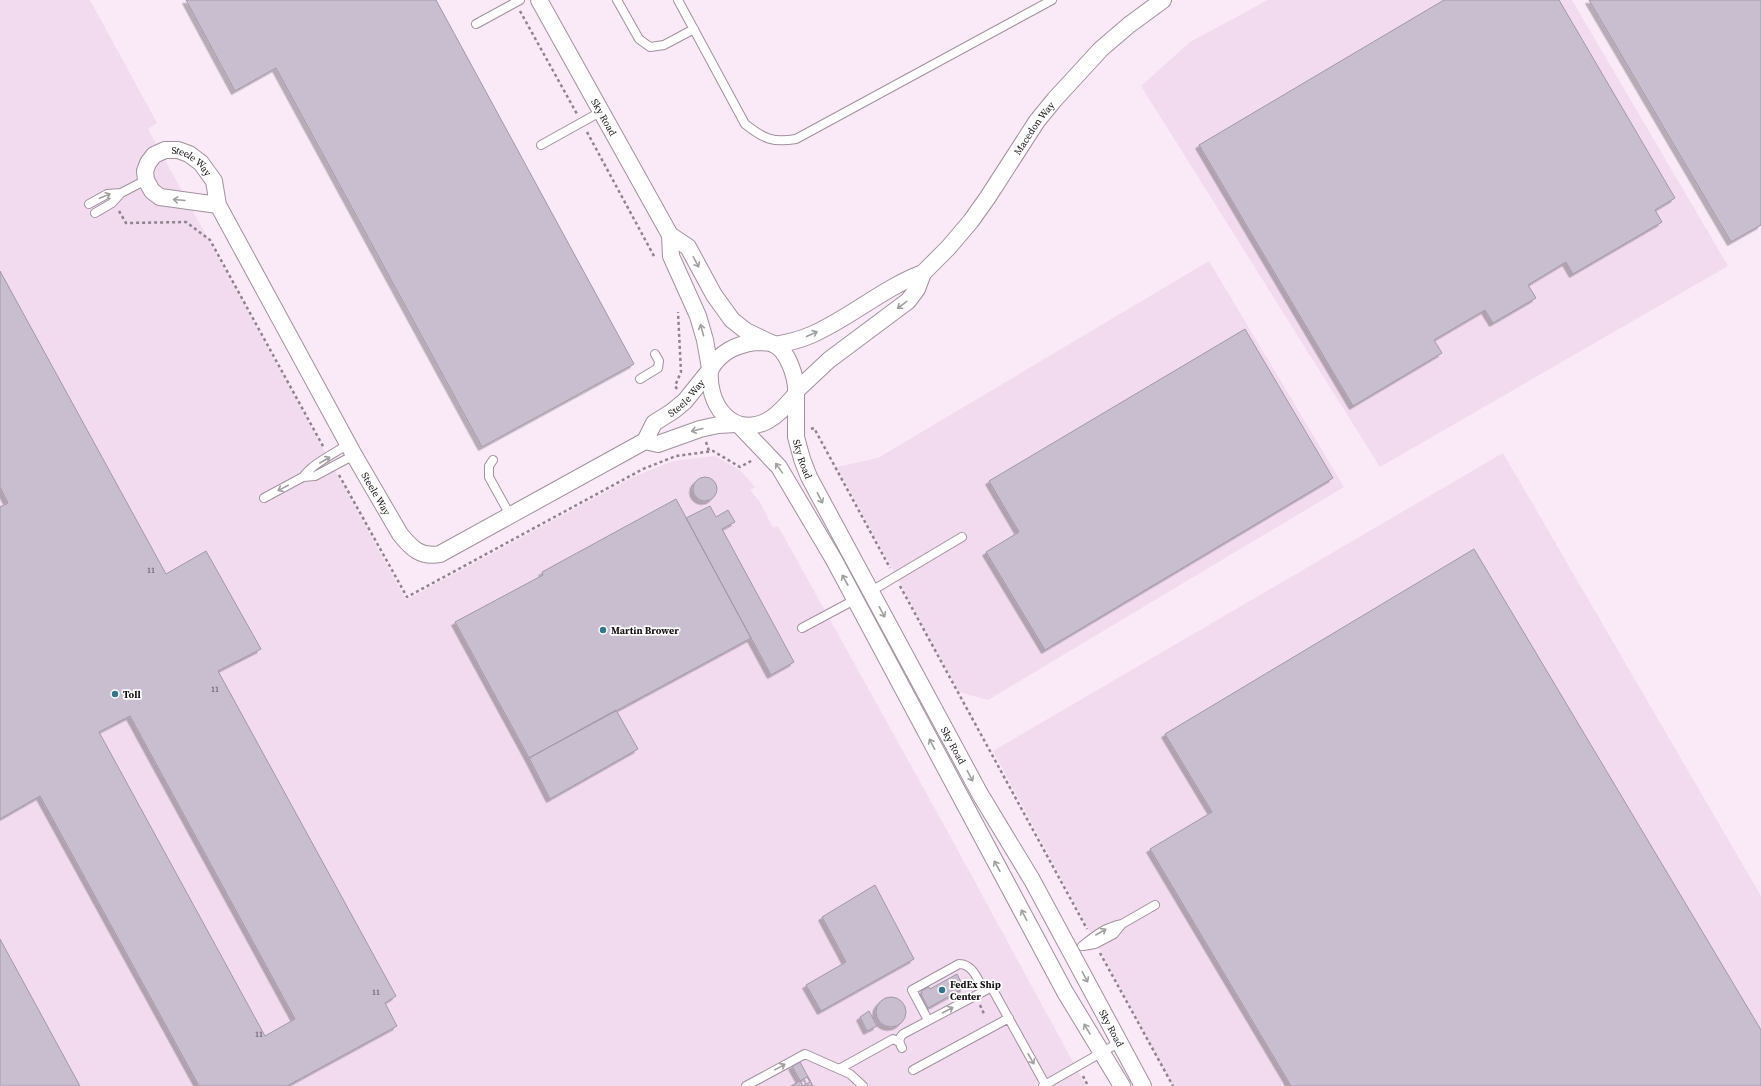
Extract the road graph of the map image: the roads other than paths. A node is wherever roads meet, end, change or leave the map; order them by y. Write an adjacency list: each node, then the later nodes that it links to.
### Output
1 (539, 0): 9 (street, Sky Road)
2 (618, 0): 8 (lane)
3 (678, 0): 8 (lane)
4 (1052, 0): 8 (lane)
5 (1163, 0): 17 (street, Macedon Way)
6 (518, 1): 7 (lane)
7 (476, 24)
8 (694, 29)
9 (602, 111): 10 (lane); 16 (street, Sky Road)
10 (542, 145)
11 (146, 180): 12 (lane); 14 (street, one-way to 11); 14 (street, Steele Way)
12 (121, 193): 13 (lane, one-way to 12); 15 (lane)
13 (89, 204)
14 (218, 205): 25 (street, Steele Way)
15 (95, 213)
16 (670, 235): 18 (street, Sky Road, one-way to 18); 20 (street, Sky Road, one-way to 16)
17 (923, 273): 18 (street, Macedon Way, one-way to 17); 22 (street, Macedon Way, one-way to 22)
18 (773, 344): 20 (street); 22 (street)
19 (655, 354): 21 (lane)
20 (710, 369): 23 (street); 24 (street, Steele Way)
21 (640, 379)
22 (796, 392): 23 (street); 31 (street, Sky Road, one-way to 31)
23 (738, 425): 24 (street, one-way to 24); 32 (street, Sky Road, one-way to 23)
24 (645, 441): 29 (street, Steele Way)
25 (351, 449): 27 (lane, one-way to 25); 27 (lane); 29 (street, Steele Way)
26 (493, 460): 29 (lane)
27 (303, 477): 28 (lane, one-way to 28)
28 (264, 498)
29 (510, 515)
30 (962, 537): 31 (lane)
31 (871, 591): 32 (lane); 35 (street, Sky Road, one-way to 35)
32 (856, 599): 33 (lane); 40 (street, Sky Road, one-way to 32)
33 (802, 628)
34 (1155, 905): 35 (lane)
35 (1077, 949): 39 (street, Sky Road, one-way to 39)
36 (984, 991): 37 (lane); 38 (lane, one-way to 36); 38 (lane)
37 (1009, 1018): 42 (lane); 43 (lane, one-way to 43)
38 (928, 1020): 41 (lane)
39 (1120, 1042): 40 (lane); 47 (street, Sky Road)
40 (1101, 1053): 43 (lane); 46 (street, Sky Road)
41 (839, 1069): 44 (lane, one-way to 41); 45 (lane)
42 (913, 1070)
43 (1044, 1085)
44 (746, 1086)
45 (863, 1086)
46 (1122, 1086)
47 (1143, 1086)

